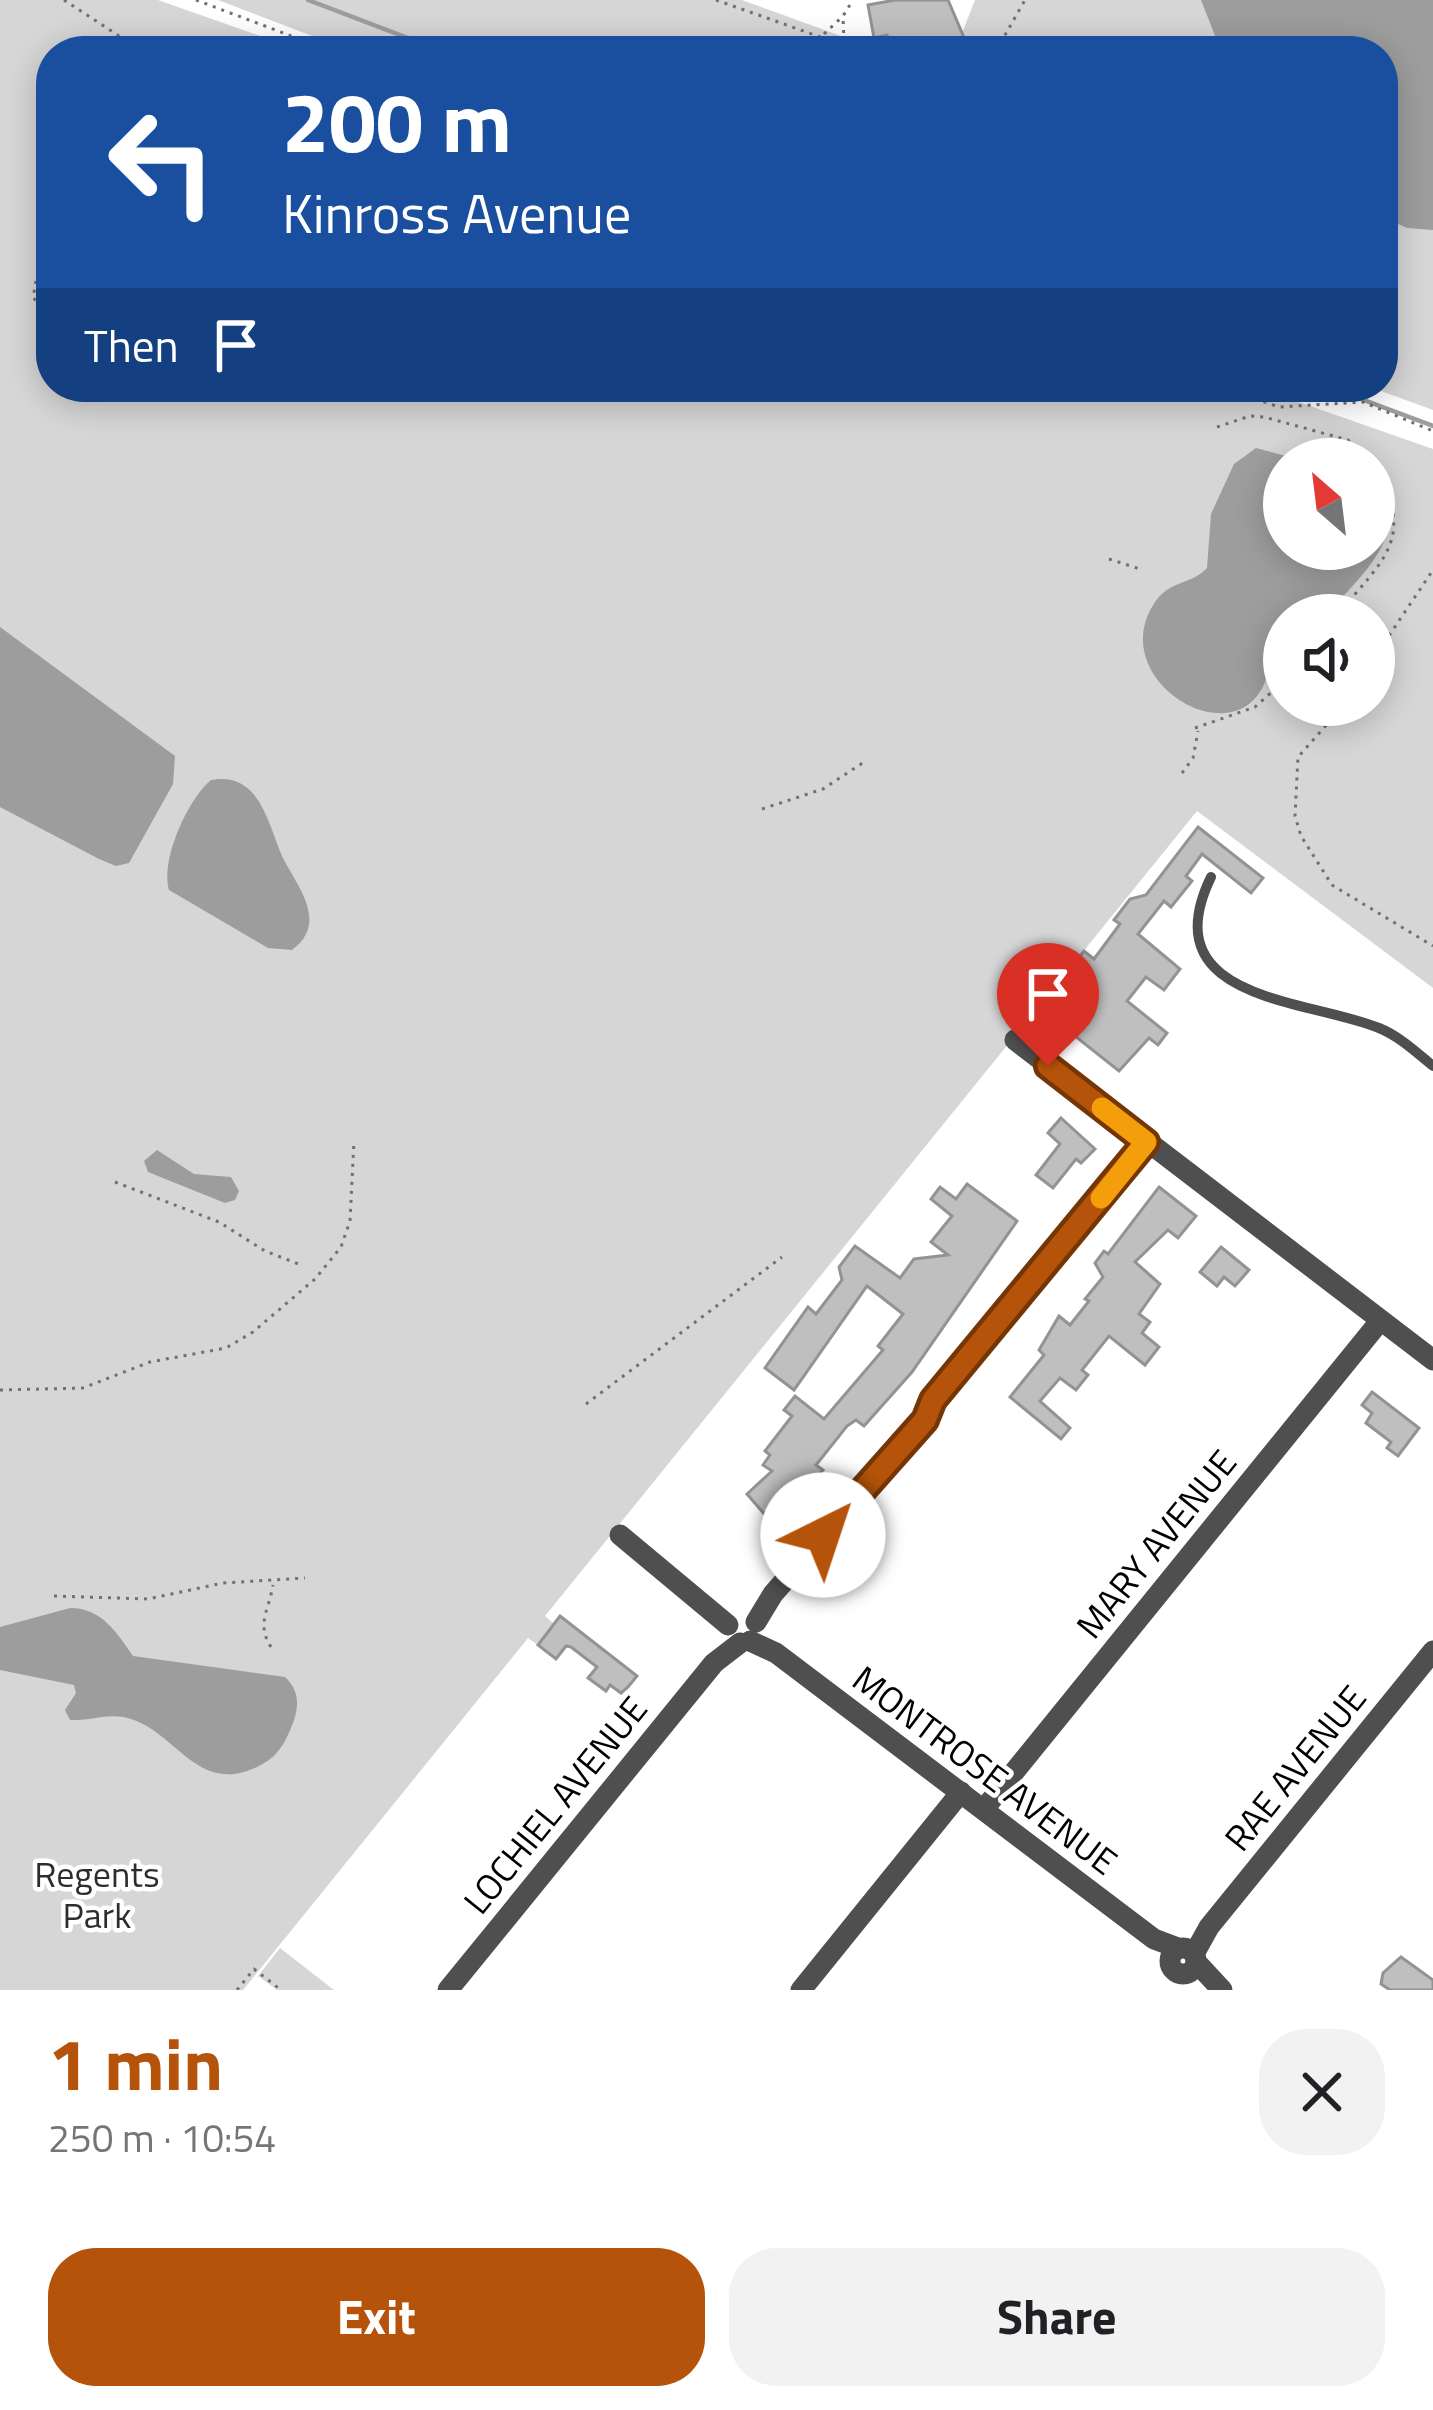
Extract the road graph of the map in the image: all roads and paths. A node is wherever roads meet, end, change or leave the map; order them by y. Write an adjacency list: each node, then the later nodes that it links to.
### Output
1 (64, 0): 8 (path)
2 (196, 0): 9 (path)
3 (716, 0): 7 (path)
4 (853, 0): 6 (path)
5 (1025, 0): 11 (path)
6 (843, 16): 7 (path); 10 (path)
7 (822, 35)
8 (119, 36)
9 (292, 36)
10 (844, 36)
11 (1005, 36)
12 (36, 281): 13 (path)
13 (36, 300)
14 (1264, 402): 15 (path)
15 (1363, 402)
16 (1363, 402): 18 (path)
17 (1217, 427): 19 (path)
18 (1433, 431)
19 (1341, 438)
20 (1109, 559): 21 (path)
21 (1143, 570)
22 (1373, 570): 24 (path)
23 (1433, 570): 25 (path)
24 (1354, 594)
25 (1395, 627)
26 (1263, 700): 29 (path)
27 (1325, 726): 32 (path)
28 (864, 762): 30 (path)
29 (1183, 773)
30 (762, 809)
31 (1211, 877): 34 (lane)
32 (1433, 946)
33 (1015, 1040): 36 (street)
34 (1433, 1066)
35 (353, 1141): 42 (path)
36 (1146, 1142): 40 (street); 48 (street, LOCHIEL AVENUE)
37 (115, 1182): 39 (path)
38 (782, 1256): 43 (path)
39 (301, 1265)
40 (1380, 1321): 41 (street); 52 (street, MARY AVENUE)
41 (1433, 1360)
42 (0, 1390)
43 (586, 1404)
44 (620, 1535): 48 (street, MONTROSE AVENUE)
45 (305, 1578): 46 (path)
46 (274, 1583): 47 (path); 49 (path)
47 (54, 1596)
48 (743, 1628): 51 (street, MONTROSE AVENUE); 58 (street, LOCHIEL AVENUE)
49 (271, 1647)
50 (1433, 1651): 53 (street, RAE AVENUE)
51 (961, 1792): 52 (street, MONTROSE AVENUE); 59 (street)
52 (984, 1809): 53 (street, MONTROSE AVENUE)
53 (1182, 1960): 54 (street, MONTROSE AVENUE); 55 (street, RAE AVENUE)
54 (1218, 1987)
55 (1159, 1989)
56 (237, 1990): 57 (path)
57 (280, 1990)
58 (448, 1990)
59 (801, 1990)

